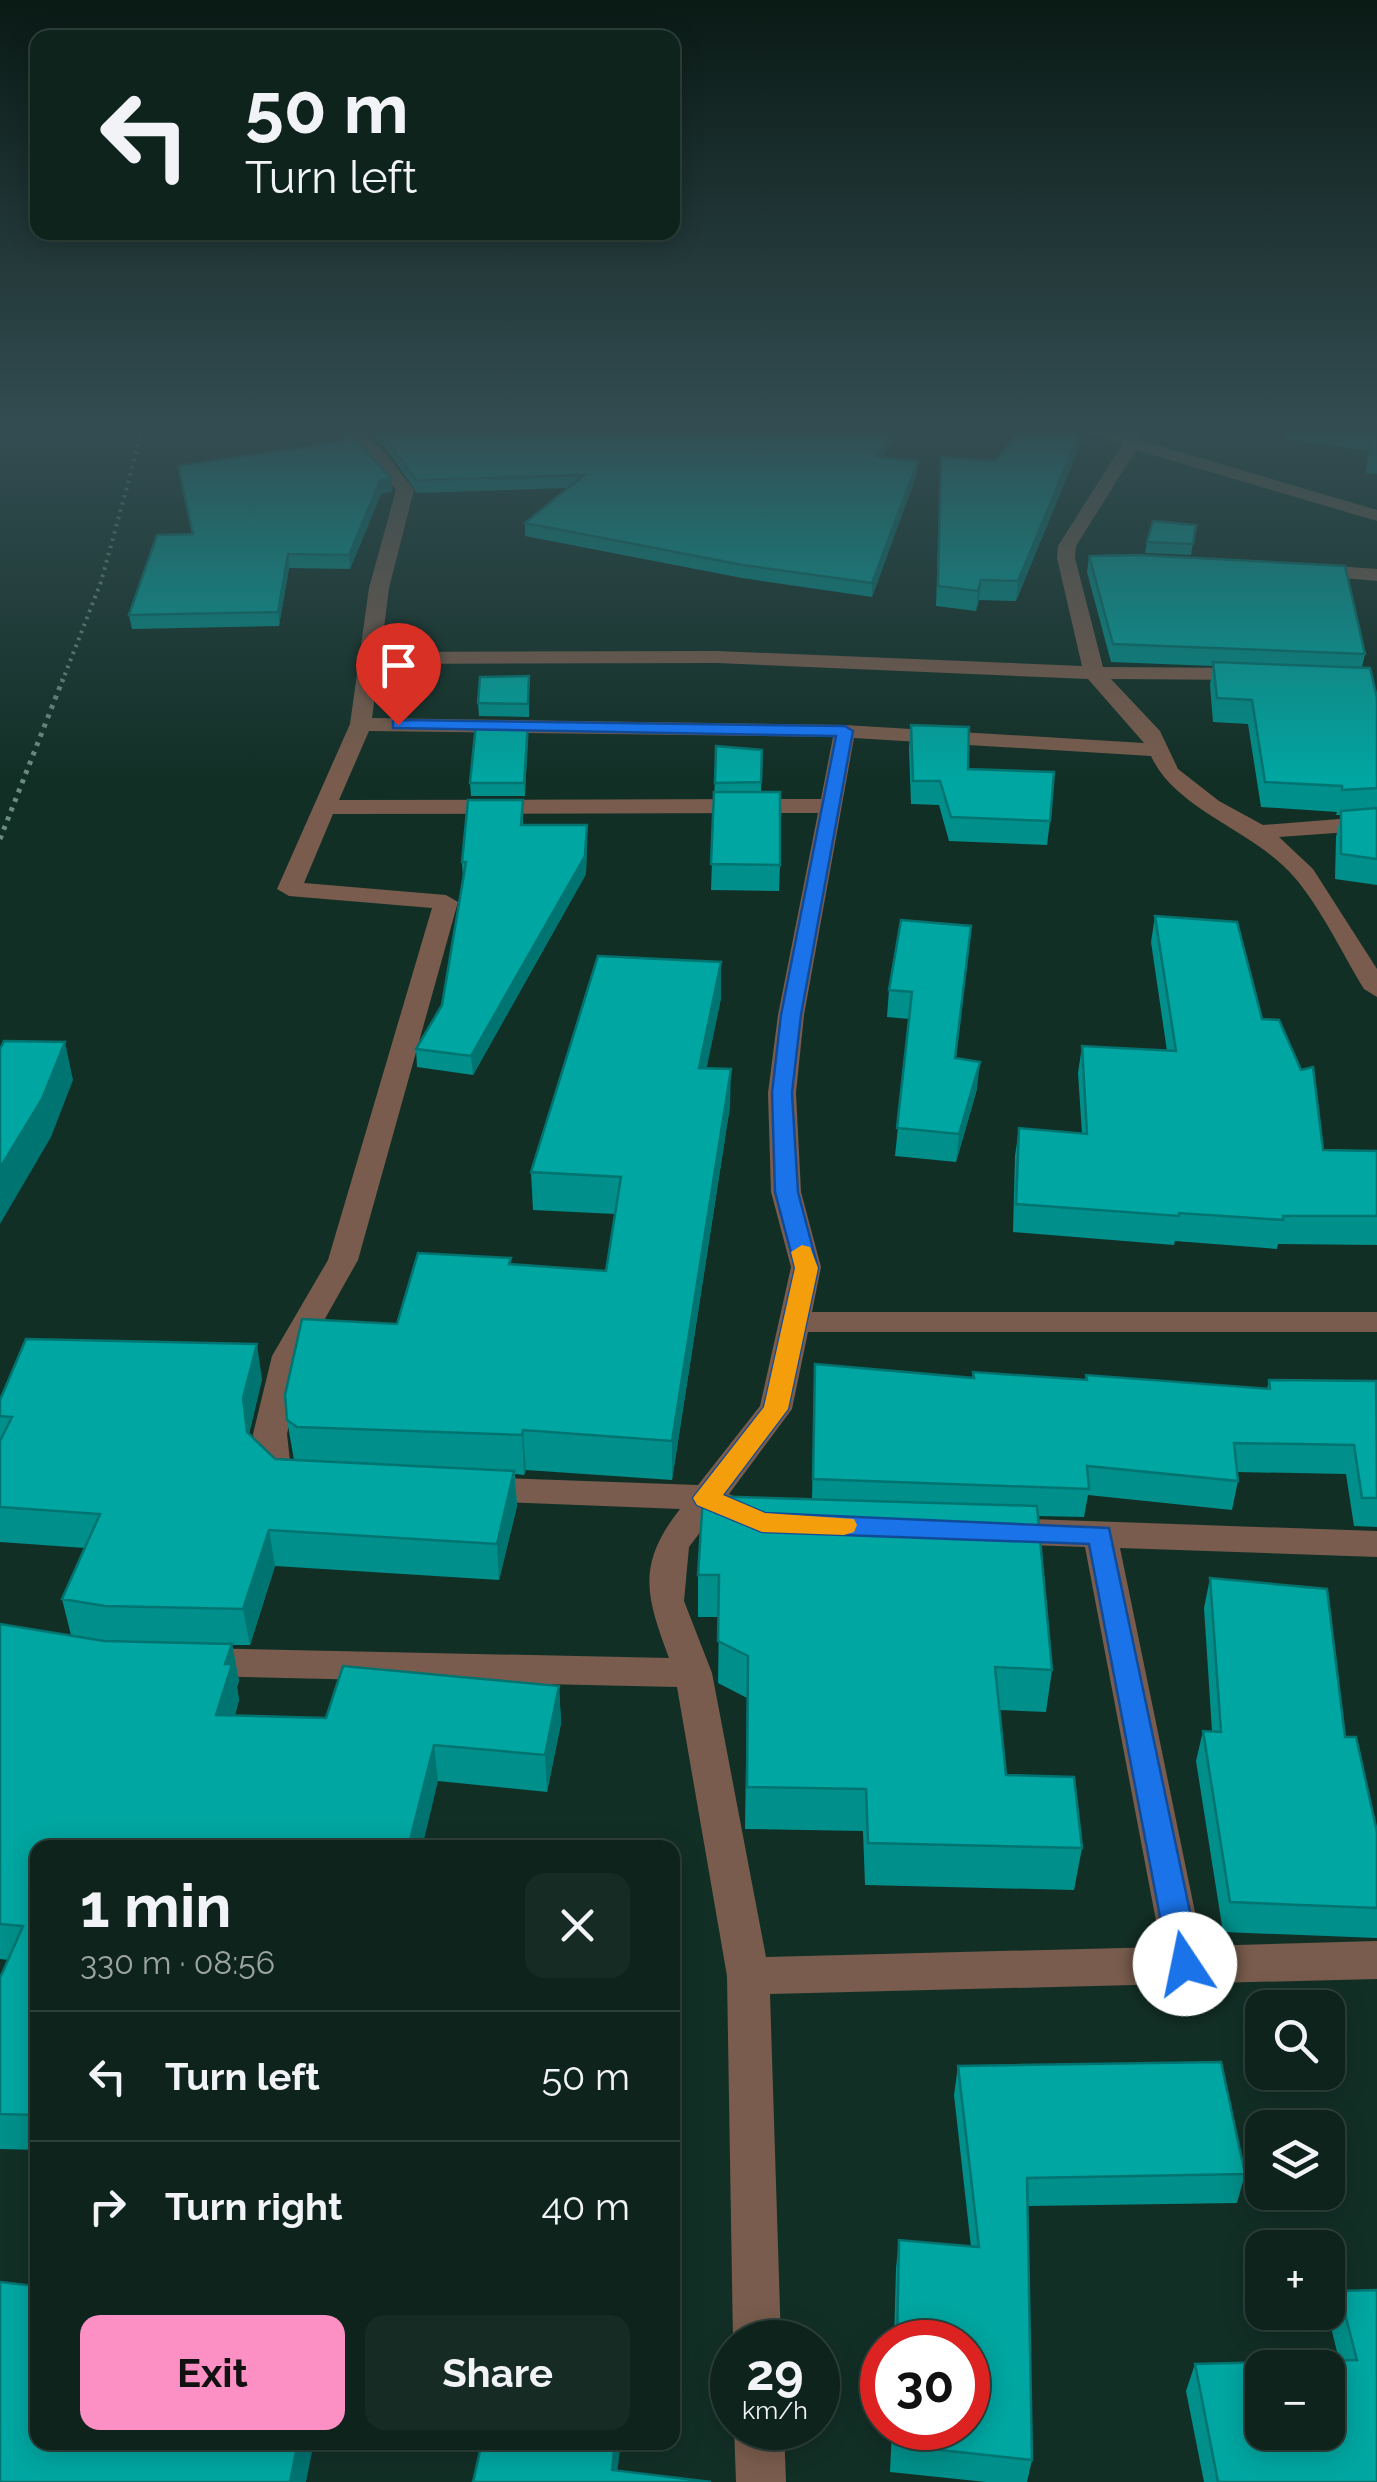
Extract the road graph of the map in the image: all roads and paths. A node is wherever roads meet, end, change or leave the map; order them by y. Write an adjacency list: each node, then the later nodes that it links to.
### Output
1 (110, 548): 16 (path)
2 (390, 548): 6 (street)
3 (1068, 548): 7 (street)
4 (1292, 570): 5 (street)
5 (1377, 575)
6 (370, 658): 7 (street); 9 (street)
7 (1094, 674): 8 (street); 11 (street)
8 (1278, 676)
9 (361, 724): 10 (street); 13 (street)
10 (845, 731): 11 (street); 12 (street)
11 (1158, 750): 15 (street)
12 (829, 806): 13 (street); 20 (street)
13 (327, 807): 22 (street)
14 (1377, 823): 15 (street)
15 (1259, 832): 17 (street)
16 (0, 840)
17 (1342, 934): 18 (street); 19 (street)
18 (1377, 937)
19 (1377, 989)
20 (794, 1322): 21 (street); 24 (street)
21 (1377, 1322)
22 (333, 1483)
23 (451, 1488): 24 (street)
24 (706, 1498): 25 (street); 30 (street)
25 (781, 1523)
26 (960, 1530): 27 (street)
27 (1100, 1534): 28 (street); 32 (street)
28 (1377, 1544)
29 (154, 1661): 30 (street)
30 (693, 1673): 33 (street)
31 (1377, 1960): 32 (street)
32 (1185, 1964): 33 (street)
33 (748, 1976): 34 (street)
34 (756, 2320)
35 (760, 2450): 36 (street)
36 (761, 2482)

